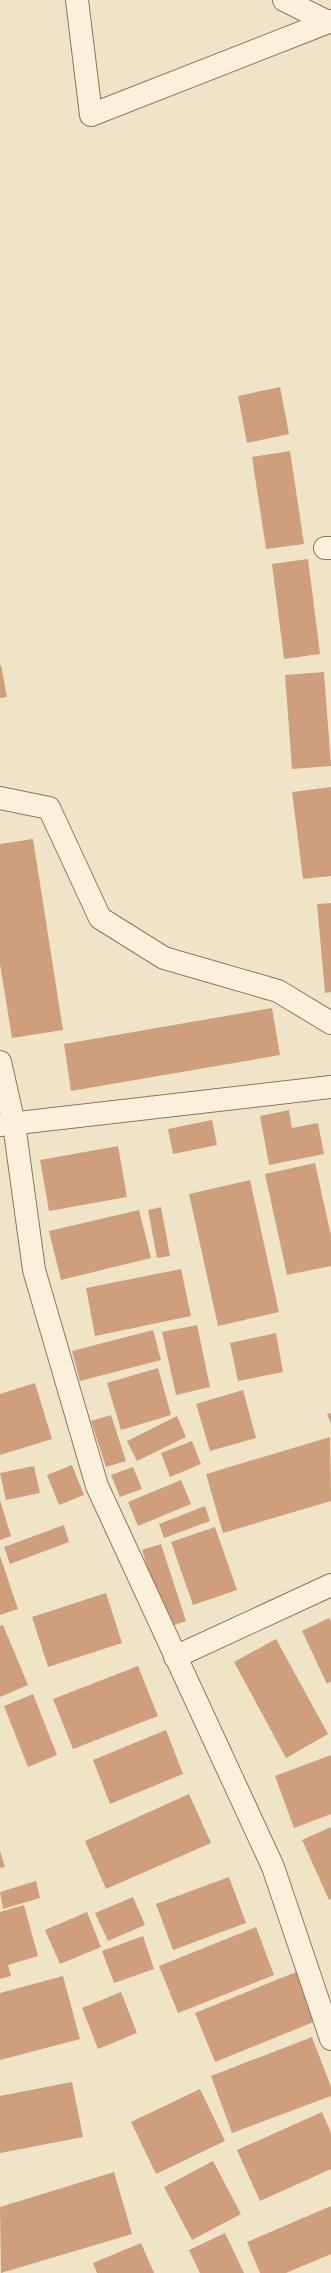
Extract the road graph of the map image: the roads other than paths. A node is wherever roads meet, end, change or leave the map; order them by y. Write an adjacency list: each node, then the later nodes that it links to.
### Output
1 (77, 0): 3 (street)
2 (284, 0): 3 (street)
3 (329, 22)
4 (0, 798): 5 (street)
5 (331, 1023)
6 (0, 1062): 8 (street)
7 (331, 1087): 8 (street)
8 (7, 1125): 10 (street)
9 (331, 1585): 10 (street)
10 (175, 1657): 11 (street)
11 (324, 1995): 12 (street)
12 (331, 2039)

